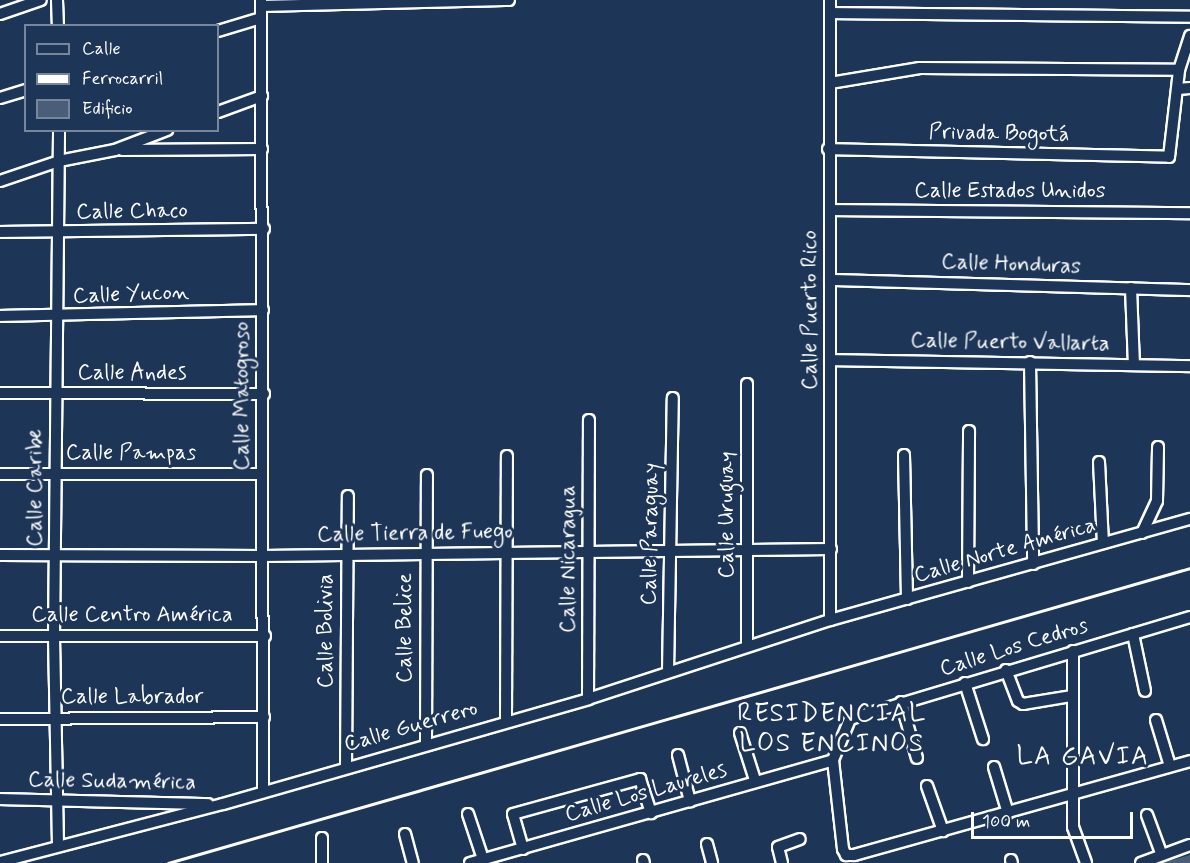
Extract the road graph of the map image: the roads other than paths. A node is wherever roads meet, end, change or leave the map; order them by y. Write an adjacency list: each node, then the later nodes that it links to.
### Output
1 (41, 0): 8 (street)
2 (57, 0): 11 (street)
3 (509, 0): 6 (street)
4 (830, 0): 7 (street, Calle Puerto Rico)
5 (261, 3): 6 (street); 10 (street, Calle Matogroso)
6 (346, 3)
7 (831, 13): 9 (street); 15 (street, Calle Puerto Rico)
8 (0, 14)
9 (1190, 17)
10 (261, 18): 12 (street); 19 (street, Calle Matogroso)
11 (58, 24)
12 (219, 31)
13 (1190, 36): 14 (street)
14 (1179, 70): 15 (street); 17 (street)
15 (830, 83): 24 (street, Calle Puerto Rico)
16 (1190, 88): 17 (street)
17 (1177, 89): 24 (street, Privada Bogotá)
18 (24, 91): 20 (street)
19 (262, 96): 21 (street); 26 (street, Calle Matogroso)
20 (0, 98)
21 (219, 112)
22 (59, 132): 27 (street, Calle Caribe)
23 (162, 132): 25 (street)
24 (828, 149): 29 (street, Calle Puerto Rico)
25 (115, 150): 26 (street); 27 (street)
26 (262, 150): 31 (street, Calle Matogroso)
27 (59, 161): 28 (street); 33 (street, Calle Caribe)
28 (0, 181)
29 (830, 210): 30 (street, Calle Estados Unidos); 34 (street, Calle Puerto Rico)
30 (1190, 213)
31 (264, 229): 33 (street, Calle Chaco); 37 (street, Calle Matogroso)
32 (0, 232): 33 (street, Calle Chaco)
33 (57, 232): 39 (street, Calle Caribe)
34 (830, 280): 35 (street, Calle Honduras); 40 (street, Calle Puerto Rico)
35 (1131, 288): 36 (street, Calle Honduras); 42 (street)
36 (1190, 290)
37 (263, 310): 39 (street, Calle Yucon); 47 (street, Calle Matogroso)
38 (0, 316): 39 (street, Calle Yucon)
39 (56, 316): 46 (street, Calle Caribe)
40 (830, 360): 41 (street, Calle Puerto Vallarta); 63 (street, Calle Puerto Rico)
41 (1030, 362): 42 (street, Calle Puerto Vallarta); 73 (street)
42 (1134, 365): 43 (street, Calle Puerto Vallarta)
43 (1190, 366)
44 (747, 384): 64 (street, Calle Uruguay)
45 (0, 393): 46 (street, Calle Andes)
46 (55, 393): 47 (street, Calle Andes); 55 (street, Calle Caribe)
47 (264, 394): 57 (street, Calle Matogroso)
48 (673, 398): 65 (street, Calle Paraguay)
49 (589, 420): 66 (street, Calle Nicaragua)
50 (969, 431): 74 (street)
51 (1158, 447): 61 (street)
52 (904, 455): 75 (street)
53 (507, 456): 67 (street)
54 (1099, 462): 62 (street)
55 (54, 473): 56 (street, Calle Pampas); 57 (street, Calle Pampas); 71 (street, Calle Caribe)
56 (0, 474)
57 (262, 474): 72 (street, Calle Matogroso)
58 (427, 475): 69 (street, Calle Belice)
59 (348, 496): 68 (street, Calle Bolivia)
60 (1190, 519): 61 (street, Calle Norte América)
61 (1142, 533): 62 (street, Calle Norte América)
62 (1102, 543): 73 (street, Calle Norte América)
63 (831, 549): 64 (street, Calle Tierra de Fuego); 77 (street, Calle Puerto Rico)
64 (747, 550): 65 (street, Calle Tierra de Fuego); 82 (street, Calle Uruguay)
65 (670, 551): 66 (street, Calle Tierra de Fuego); 85 (street, Calle Paraguay)
66 (589, 552): 67 (street, Calle Tierra de Fuego); 89 (street, Calle Nicaragua)
67 (509, 553): 69 (street, Calle Tierra de Fuego); 94 (street)
68 (346, 554): 69 (street, Calle Tierra de Fuego); 72 (street, Calle Tierra de Fuego); 103 (street, Calle Bolivia)
69 (425, 554): 98 (street, Calle Belice)
70 (0, 555): 71 (street, Calle Tierra de Fuego)
71 (56, 555): 72 (street, Calle Tierra de Fuego); 80 (street, Calle Caribe)
72 (263, 556): 81 (street, Calle Matogroso)
73 (1033, 564): 74 (street, Calle Norte América)
74 (968, 582): 75 (street, Calle Norte América)
75 (907, 599): 77 (street, Calle Norte América)
76 (1190, 617): 78 (street, Calle Los Cedros)
77 (830, 620): 82 (street, Calle Guerrero)
78 (1133, 633): 83 (street, Calle Los Cedros); 87 (street)
79 (0, 636): 80 (street, Calle Centro América)
80 (54, 636): 81 (street, Calle Centro América); 91 (street, Calle Caribe)
81 (265, 636): 92 (street, Calle Matogroso)
82 (747, 646): 85 (street, Calle Guerrero)
83 (1073, 651): 84 (street, Calle Los Cedros); 88 (street)
84 (1006, 670): 86 (street, Calle Los Cedros); 88 (street)
85 (668, 672): 89 (street, Calle Guerrero)
86 (965, 683): 90 (street, Calle Los Cedros); 97 (street)
87 (1145, 691)
88 (1072, 696): 109 (street)
89 (588, 699): 94 (street, Calle Guerrero)
90 (901, 702): 100 (street); 101 (street, Calle Los Cedros)
91 (56, 717): 92 (street, Calle Labrador); 93 (street, Calle Labrador); 111 (street, Calle Caribe)
92 (264, 717): 108 (street, Calle Matogroso)
93 (0, 719)
94 (506, 720): 98 (street, Calle Guerrero)
95 (1156, 720): 104 (street)
96 (740, 733): 106 (street)
97 (983, 739)
98 (426, 745): 103 (street, Calle Guerrero)
99 (678, 755): 112 (street)
100 (917, 758)
101 (832, 760): 106 (street, Calle Los Laureles); 127 (street)
102 (1190, 761): 104 (street)
103 (346, 766): 108 (street, Calle Guerrero)
104 (1170, 766): 109 (street)
105 (994, 767): 115 (street)
106 (755, 780): 112 (street, Calle Los Laureles)
107 (927, 786): 118 (street)
108 (262, 792): 113 (street, Calle Guerrero)
109 (1072, 792): 115 (street); 136 (street)
110 (0, 799): 111 (street, Calle Sudamérica)
111 (56, 800): 113 (street, Calle Sudamérica); 123 (street, Calle Caribe)
112 (690, 801): 114 (street, Calle Los Laureles)
113 (223, 804): 123 (street, Calle Guerrero)
114 (651, 813): 125 (street, Calle Los Laureles); 125 (street)
115 (1008, 813): 118 (street)
116 (468, 814): 128 (street)
117 (1147, 815): 126 (street)
118 (943, 831): 127 (street)
119 (405, 834): 132 (street)
120 (322, 838): 131 (street)
121 (800, 839): 135 (street)
122 (707, 844): 134 (street)
123 (58, 845): 130 (street, Calle Guerrero)
124 (1190, 845): 126 (street)
125 (523, 849): 128 (street, Calle Los Laureles)
126 (1161, 853): 129 (street)
127 (849, 858)
128 (483, 860): 133 (street, Calle Los Laureles)
129 (1146, 861)
130 (0, 862)
131 (322, 863)
132 (413, 863)
133 (470, 863)
134 (712, 863)
135 (782, 863)
136 (1086, 863)

